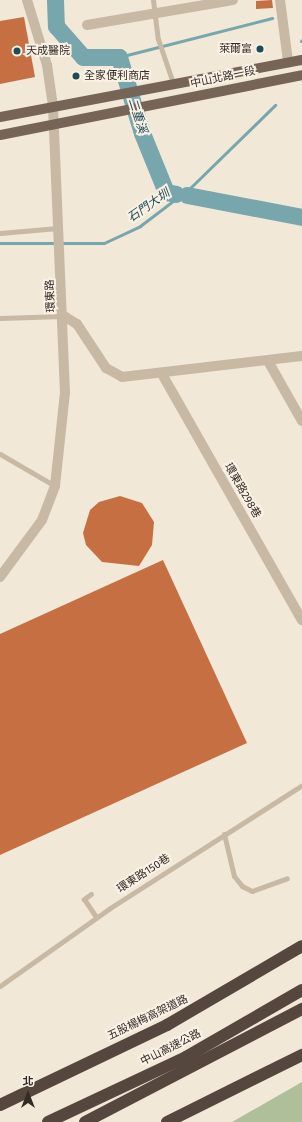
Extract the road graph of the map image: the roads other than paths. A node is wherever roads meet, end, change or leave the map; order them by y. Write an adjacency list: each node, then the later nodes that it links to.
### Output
1 (27, 0): 11 (street, 環東路)
2 (153, 0): 5 (lane)
3 (233, 0): 5 (street)
4 (280, 0): 8 (street)
5 (155, 14): 6 (street); 10 (lane)
6 (87, 25)
7 (302, 60): 8 (main road, 中山北路一段)
8 (288, 62): 10 (main road, 中山北路一段)
9 (302, 75): 13 (main road, 中山北路一段)
10 (173, 83): 11 (main road, 中山北路一段)
11 (53, 106): 12 (main road); 13 (street, 環東路)
12 (0, 117)
13 (54, 124): 14 (main road); 15 (street, 環東路)
14 (0, 135)
15 (59, 232): 16 (lane); 17 (street, 環東路)
16 (0, 234)
17 (64, 316): 18 (lane); 21 (street); 24 (street, 環東路)
18 (0, 318)
19 (302, 356): 20 (street)
20 (268, 361): 21 (street); 22 (street)
21 (162, 374): 26 (street, 環東路298巷)
22 (302, 421)
23 (0, 454): 24 (lane)
24 (55, 486): 25 (street, 環東路)
25 (0, 577)
26 (302, 620)
27 (302, 785): 28 (lane, 環東路150巷)
28 (224, 834): 29 (lane); 31 (lane, 環東路150巷)
29 (287, 878)
30 (91, 894): 31 (lane)
31 (96, 918): 33 (lane, 環東路150巷)
32 (302, 946): 37 (highway, 五股楊梅高架道路)
33 (0, 986)
34 (302, 990): 38 (highway, 中山高速公路)
35 (302, 1009): 39 (highway)
36 (302, 1055): 40 (highway)
37 (0, 1105)
38 (48, 1122)
39 (85, 1122)
40 (167, 1122)

